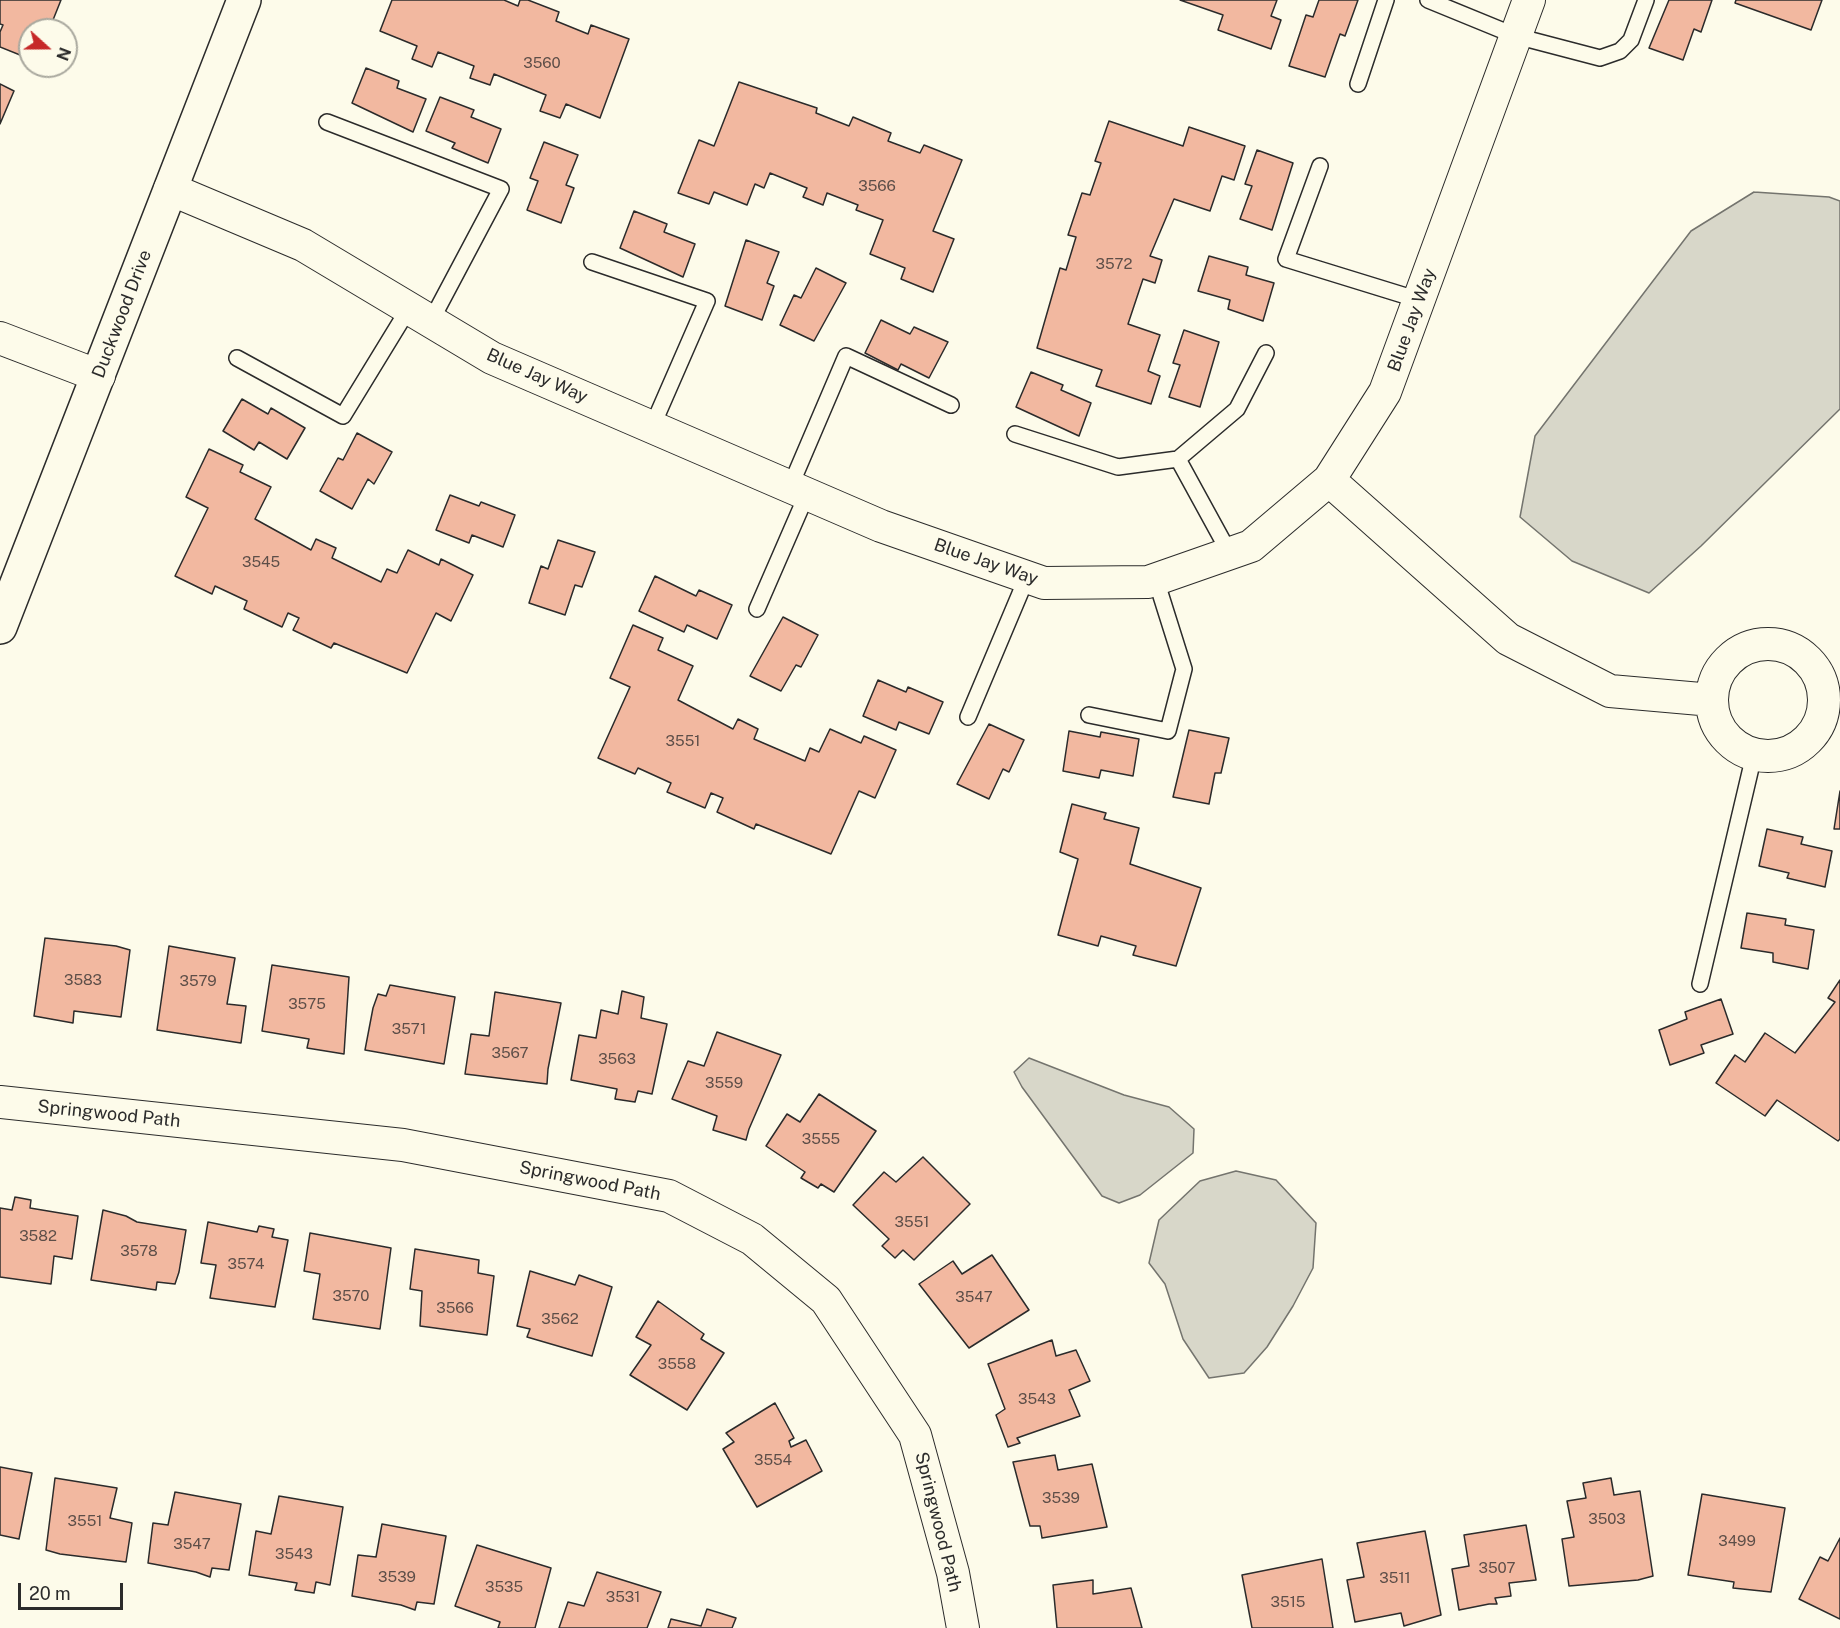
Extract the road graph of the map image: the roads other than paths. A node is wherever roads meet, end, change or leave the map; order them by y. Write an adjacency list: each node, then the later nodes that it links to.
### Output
1 (244, 0): 10 (street, Duckwood Drive)
2 (1386, 0): 7 (lane)
3 (1428, 0): 6 (lane)
4 (1529, 0): 6 (street, Blue Jay Way)
5 (1646, 0): 6 (lane)
6 (1516, 36): 12 (street, Blue Jay Way)
7 (1358, 84)
8 (327, 122): 13 (lane)
9 (1320, 166): 12 (lane)
10 (170, 189): 13 (street, Blue Jay Way); 17 (street, Duckwood Drive)
11 (592, 262): 19 (lane)
12 (1419, 300): 22 (street, Blue Jay Way)
13 (420, 315): 16 (lane); 19 (street, Blue Jay Way)
14 (0, 338): 17 (street)
15 (1266, 353): 21 (lane)
16 (237, 358)
17 (99, 376): 28 (street, Duckwood Drive)
18 (951, 405): 23 (lane)
19 (652, 427): 23 (street, Blue Jay Way)
20 (1016, 434): 21 (lane)
21 (1178, 459): 24 (lane)
22 (1329, 480): 24 (street, Blue Jay Way); 29 (street)
23 (799, 490): 25 (street, Blue Jay Way); 27 (lane)
24 (1230, 554): 26 (street, Blue Jay Way)
25 (1027, 577): 26 (street, Blue Jay Way); 31 (lane)
26 (1155, 580): 30 (lane)
27 (757, 609)
28 (0, 627)
29 (1712, 700): 32 (street); 32 (street)
30 (1089, 715)
31 (968, 717)
32 (1754, 755): 33 (lane)
33 (1700, 984)
34 (0, 1102): 35 (street, Springwood Path)
35 (963, 1628)

